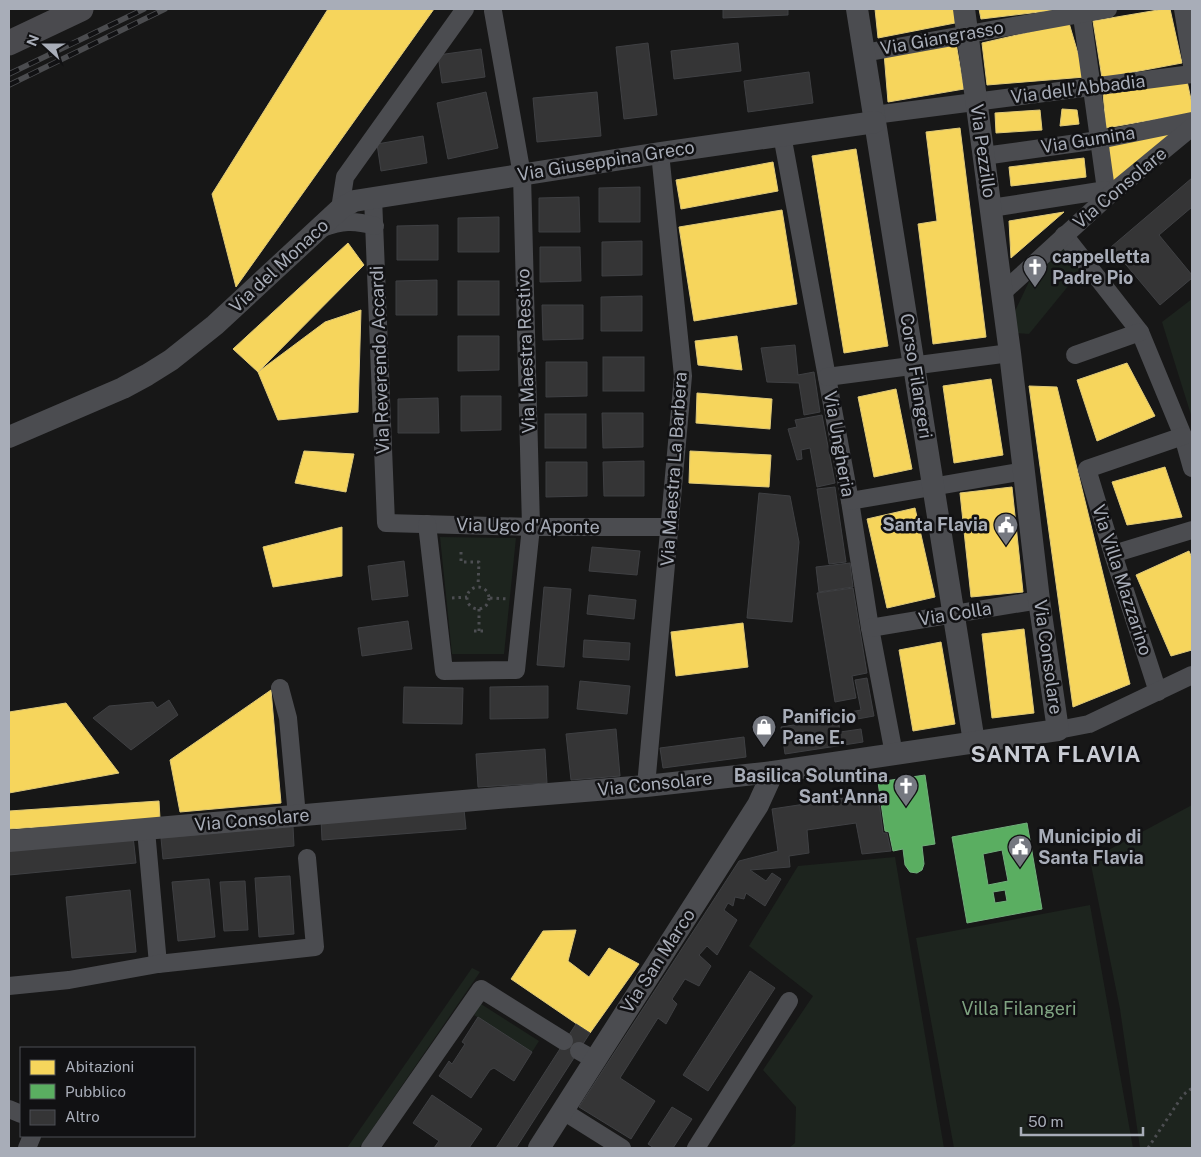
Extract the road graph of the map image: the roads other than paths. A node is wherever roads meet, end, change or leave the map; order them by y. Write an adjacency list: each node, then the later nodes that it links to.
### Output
1 (80, 9): 10 (main road)
2 (465, 9): 27 (street, Via del Monaco)
3 (857, 9): 11 (street, Corso Filangeri)
4 (964, 9): 9 (street, Via Pezzillo)
5 (1108, 9): 8 (street, Via Giangrasso)
6 (1182, 9): 12 (street)
7 (493, 11): 23 (street, Via Maestra Restivo)
8 (1081, 11): 9 (street, Via Giangrasso); 14 (street)
9 (968, 34): 11 (street, Via Giangrasso); 15 (street, Via Pezzillo)
10 (9, 43)
11 (864, 52): 16 (street, Corso Filangeri)
12 (1192, 65)
13 (1192, 74): 14 (street, Via dell'Abbadia)
14 (1092, 88): 15 (street, Via dell'Abbadia); 20 (street)
15 (977, 102): 16 (street, Via dell'Abbadia); 22 (street, Via Pezzillo)
16 (874, 118): 19 (street, Via Giuseppina Greco); 35 (street, Corso Filangeri)
17 (1192, 121): 20 (street, Via Gumina)
18 (1192, 127): 24 (street, Via Consolare)
19 (782, 135): 21 (street, Via Giuseppina Greco); 36 (street, Via Ungheria)
20 (1099, 140): 22 (street, Via Gumina); 24 (street)
21 (660, 152): 23 (street, Via Giuseppina Greco); 46 (street, Via Maestra La Barbera)
22 (984, 156): 26 (street, Via Pezzillo)
23 (522, 175): 25 (street, Via Giuseppina Greco); 45 (street, Via Maestra Restivo)
24 (1107, 194): 26 (street); 30 (street, Via Consolare)
25 (373, 197): 27 (street, Via Giuseppina Greco); 28 (street, Via Reverendo Accardi)
26 (991, 208): 31 (street, Via Pezzillo)
27 (340, 209): 29 (street, Via del Monaco)
28 (375, 226): 29 (street); 43 (street, Via Reverendo Accardi)
29 (321, 228): 38 (street, Via del Monaco)
30 (1064, 235): 31 (street, Via Consolare); 32 (street)
31 (1002, 293): 33 (street, Via Consolare)
32 (1140, 332): 34 (street); 37 (street)
33 (1010, 353): 35 (street); 40 (street, Via Consolare)
34 (1075, 355)
35 (914, 366): 36 (street); 41 (street, Corso Filangeri)
36 (827, 377): 42 (street, Via Ungheria)
37 (1183, 436): 39 (street); 48 (street, Via Villa Mazzarino)
38 (9, 437)
39 (1192, 468)
40 (1024, 471): 41 (street); 49 (street, Via Consolare)
41 (933, 486): 42 (street); 50 (street, Corso Filangeri)
42 (850, 502): 51 (street, Via Ungheria)
43 (386, 523): 44 (street, Via Ugo d'Aponte)
44 (427, 524): 45 (street, Via Ugo d'Aponte); 45 (street, Via Maestra Restivo)
45 (531, 527): 46 (street, Via Ugo d'Aponte)
46 (670, 527): 59 (street, Via Maestra La Barbera)
47 (1192, 530): 48 (street)
48 (1113, 554): 54 (street, Via Villa Mazzarino)
49 (1040, 600): 50 (street, Via Colla); 55 (street, Via Consolare)
50 (954, 615): 51 (street, Via Colla); 56 (street, Corso Filangeri)
51 (870, 628): 57 (street, Via Ungheria)
52 (1192, 675): 54 (street)
53 (280, 688): 60 (street)
54 (1158, 692): 55 (street)
55 (1058, 730): 56 (street, Via Consolare)
56 (974, 742): 57 (street, Via Consolare)
57 (894, 754): 58 (street, Via Consolare)
58 (774, 772): 59 (street, Via Consolare); 68 (street, Via San Marco)
59 (646, 786): 60 (street, Via Consolare)
60 (297, 816): 61 (street, Via Consolare)
61 (146, 830): 62 (street, Via Consolare); 64 (street)
62 (9, 841)
63 (307, 858): 64 (street)
64 (158, 964): 65 (street)
65 (9, 986)
66 (789, 1000): 72 (street)
67 (564, 1041): 69 (street)
68 (563, 1111): 70 (street, Via San Marco); 71 (street)
69 (370, 1148)
70 (539, 1148)
71 (622, 1148)
72 (696, 1148)

